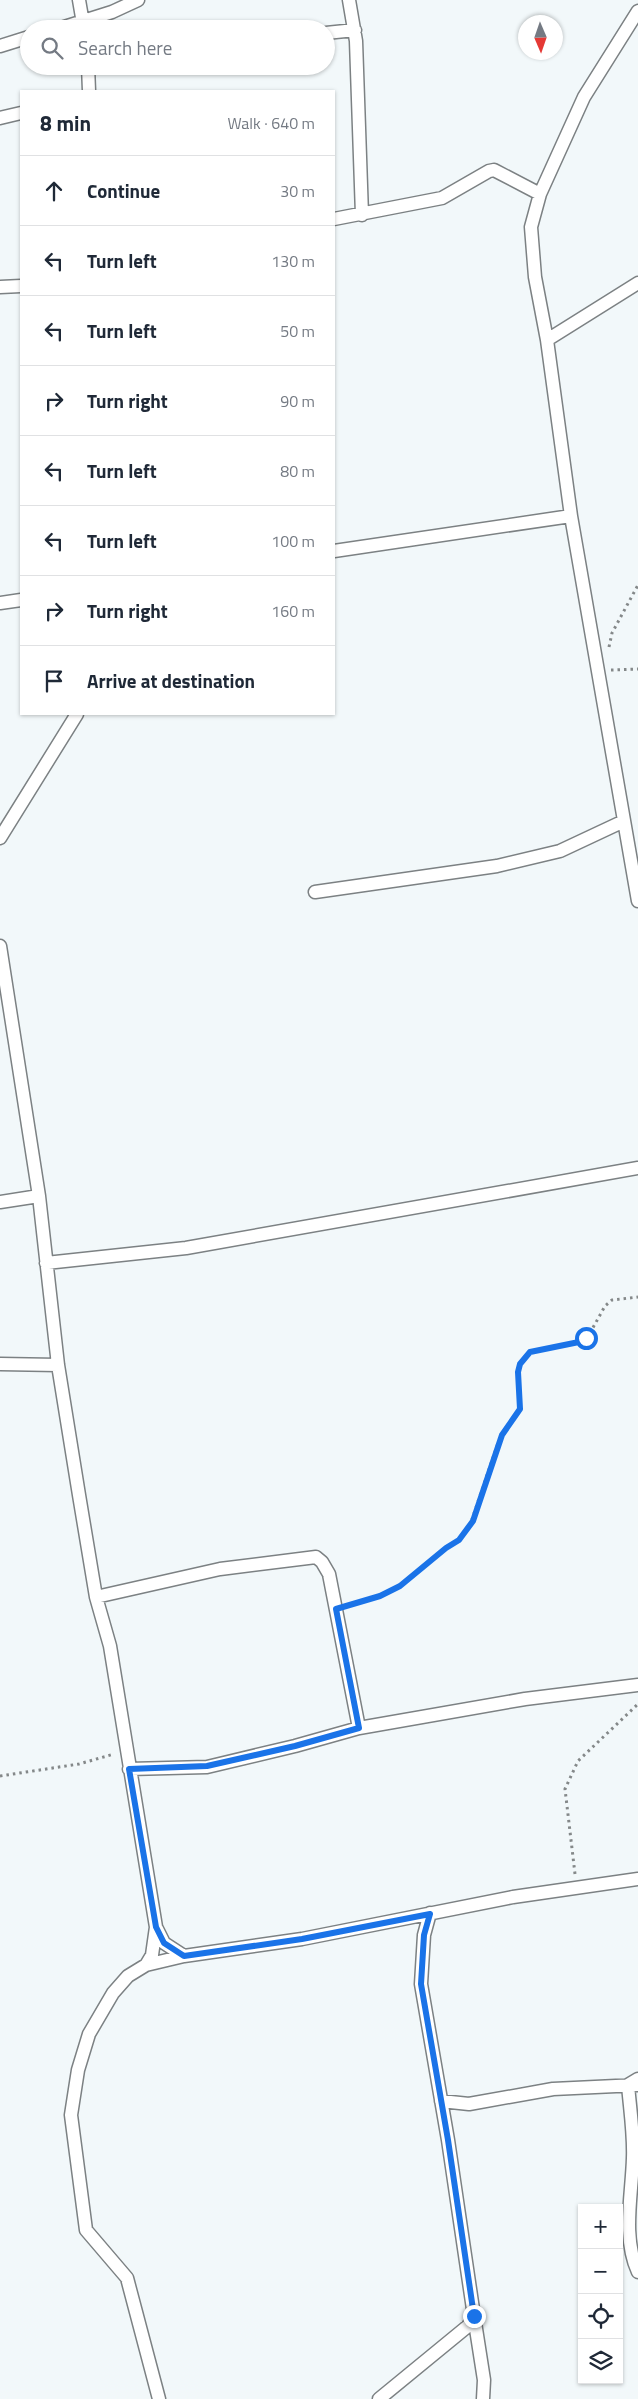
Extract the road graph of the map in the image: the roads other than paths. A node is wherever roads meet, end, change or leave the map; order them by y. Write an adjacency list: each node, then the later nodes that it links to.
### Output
1 (79, 0): 5 (street)
2 (138, 0): 6 (street)
3 (349, 0): 7 (street)
4 (638, 11): 15 (street)
5 (82, 20)
6 (94, 20)
7 (355, 30): 8 (street); 16 (street)
8 (335, 32)
9 (20, 40): 10 (street)
10 (0, 46)
11 (88, 75): 12 (street)
12 (89, 90)
13 (20, 113): 14 (street)
14 (0, 118)
15 (540, 194): 16 (street); 21 (street)
16 (362, 215): 17 (street)
17 (335, 219)
18 (638, 283): 21 (street)
19 (20, 286): 20 (street)
20 (0, 287)
21 (547, 340): 22 (street)
22 (571, 516): 23 (street); 27 (street)
23 (335, 551)
24 (20, 600): 25 (street)
25 (0, 603)
26 (76, 715): 28 (street)
27 (624, 821): 29 (street); 30 (street)
28 (0, 838)
29 (315, 892)
30 (638, 901)
31 (0, 946): 33 (street)
32 (638, 1168): 35 (street)
33 (39, 1196): 34 (street); 35 (street)
34 (0, 1202)
35 (46, 1263): 37 (street)
36 (0, 1364): 37 (street)
37 (58, 1365): 38 (street)
38 (96, 1597): 40 (street); 41 (street)
39 (638, 1685): 40 (street)
40 (359, 1728): 41 (street)
41 (129, 1769): 44 (street)
42 (638, 1879): 43 (street)
43 (430, 1914): 45 (street); 48 (street)
44 (156, 1927): 45 (street); 46 (street)
45 (184, 1956): 46 (street)
46 (146, 1965): 53 (street)
47 (635, 2083): 48 (street); 49 (street)
48 (441, 2102): 50 (street)
49 (638, 2272)
50 (474, 2316): 51 (street); 52 (street)
51 (486, 2397)
52 (381, 2398)
53 (159, 2399)

